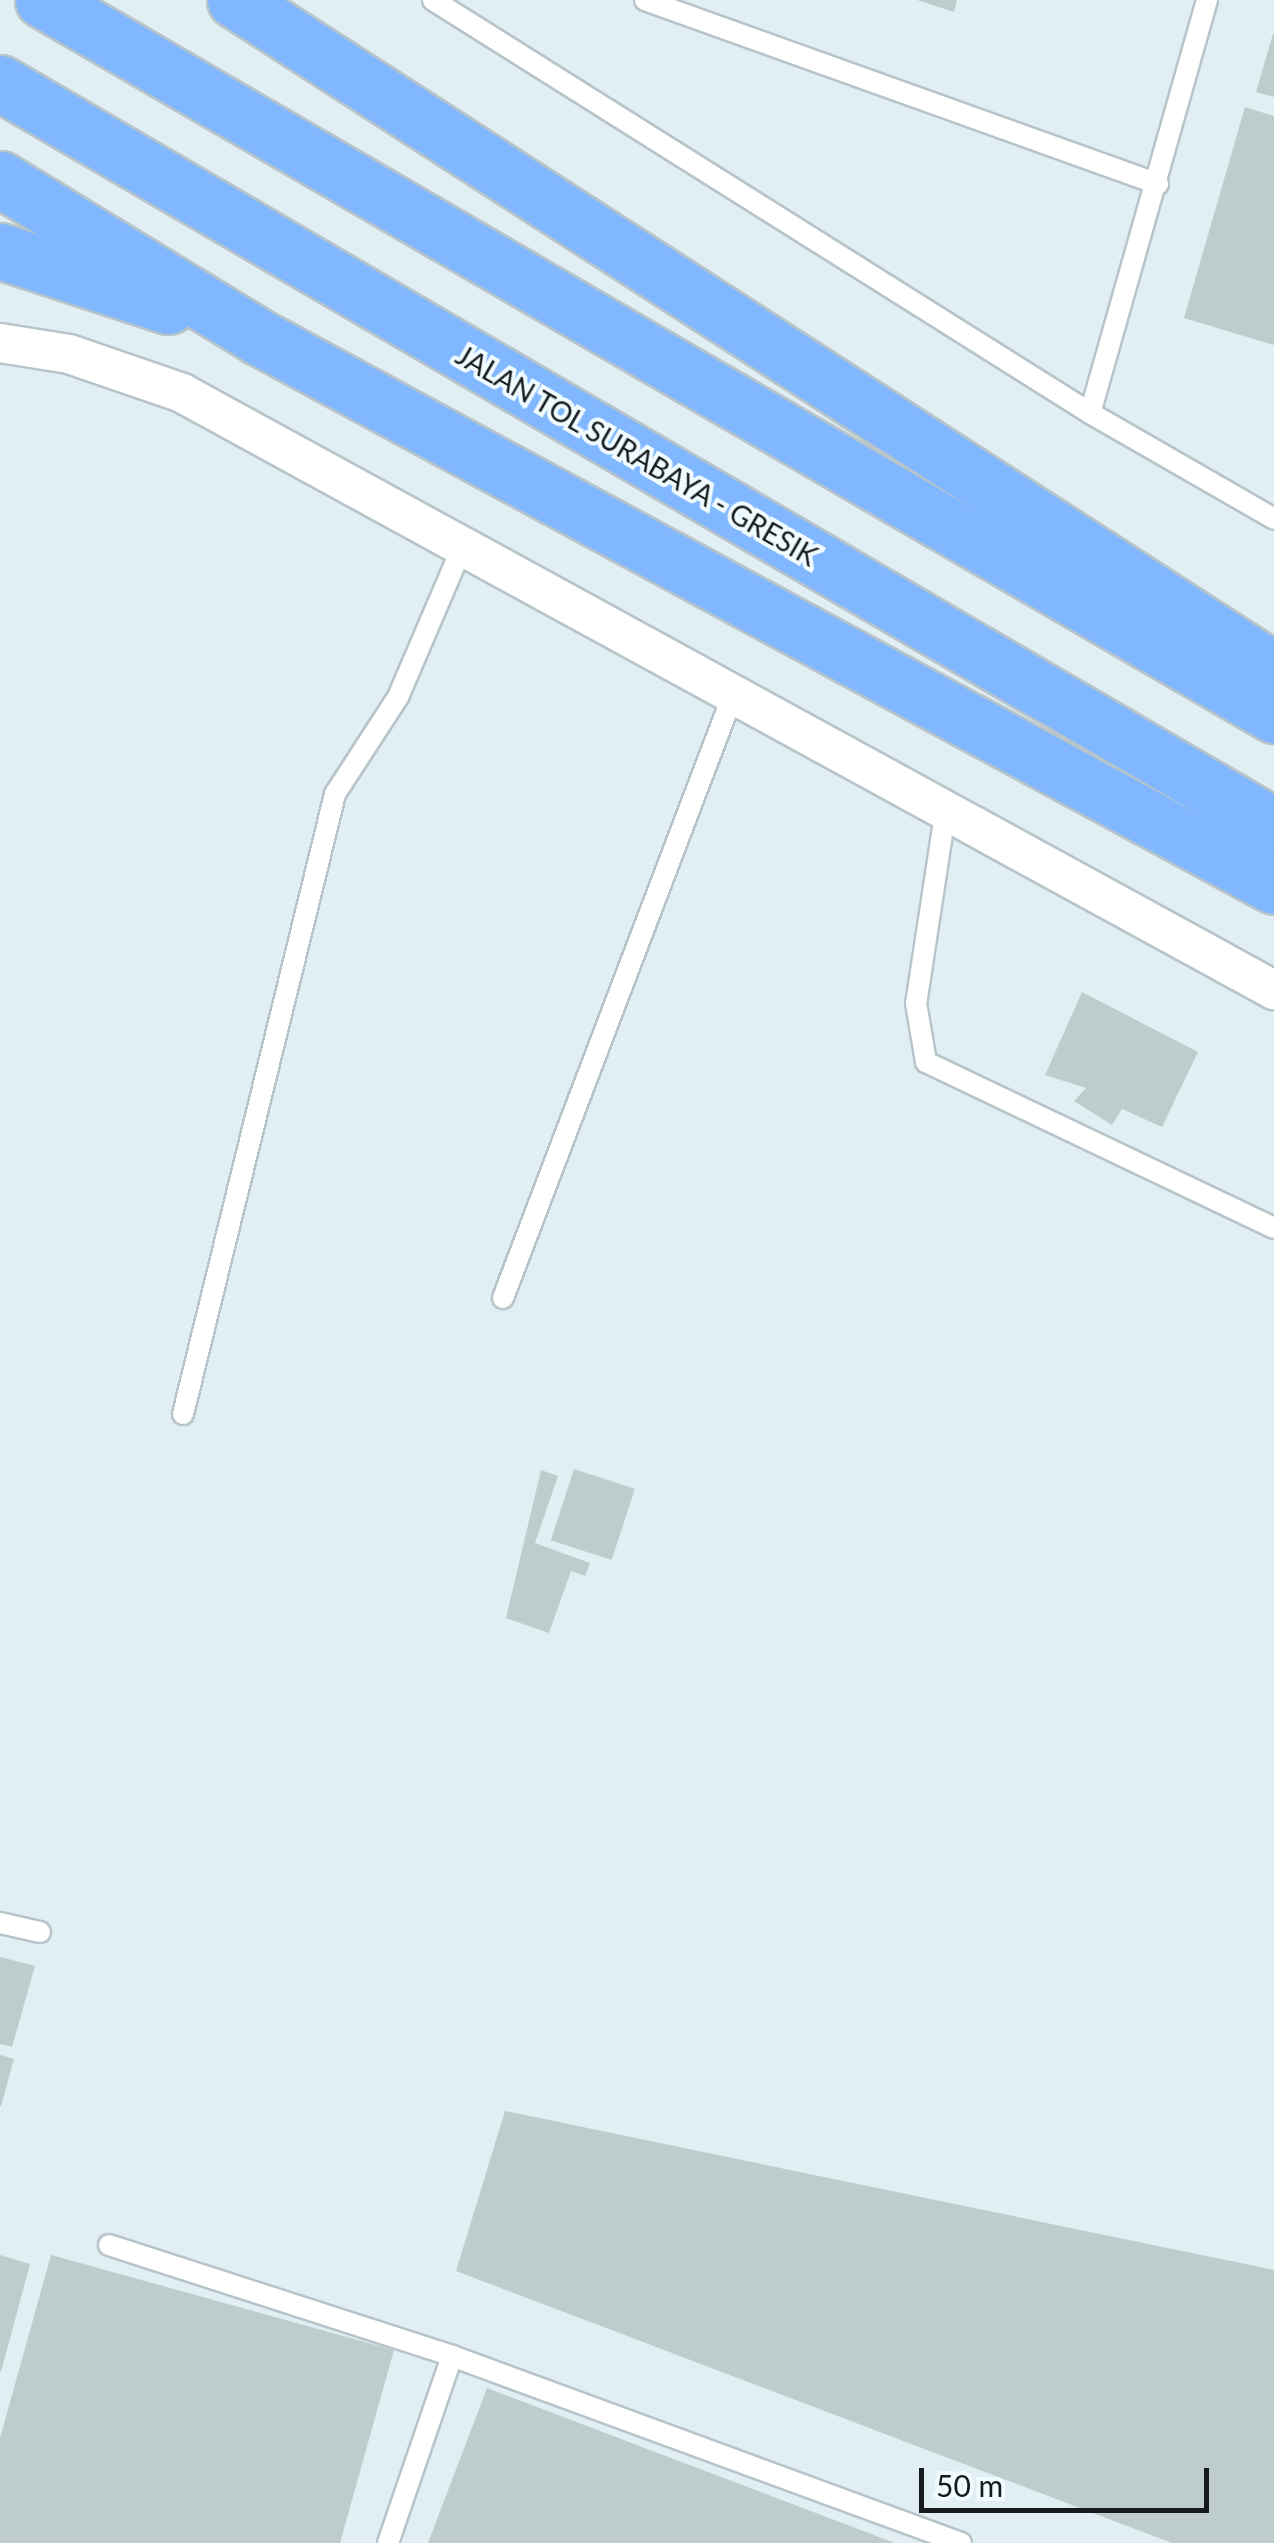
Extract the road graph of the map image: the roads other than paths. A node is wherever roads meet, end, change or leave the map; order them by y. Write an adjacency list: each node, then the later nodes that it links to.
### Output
1 (43, 0): 17 (highway)
2 (235, 0): 15 (highway)
3 (433, 0): 12 (lane)
4 (645, 0): 8 (lane)
5 (1207, 0): 8 (lane)
6 (0, 83): 19 (highway, JALAN TOL SURABAYA - GRESIK)
7 (0, 179): 10 (highway)
8 (1158, 184): 12 (lane)
9 (0, 251): 10 (highway)
10 (257, 336): 20 (highway)
11 (0, 342): 14 (street)
12 (1090, 414): 13 (lane)
13 (1274, 518)
14 (462, 548): 16 (street); 24 (lane)
15 (1274, 670)
16 (734, 692): 18 (street); 23 (lane)
17 (1274, 714)
18 (946, 808): 21 (street); 22 (lane)
19 (1274, 826)
20 (1274, 886)
21 (1274, 990)
22 (1274, 1228)
23 (503, 1298)
24 (183, 1414)
25 (0, 1923): 26 (lane)
26 (40, 1932)
27 (109, 2245): 28 (lane)
28 (452, 2356): 29 (lane); 30 (lane)
29 (388, 2543)
30 (962, 2543)

